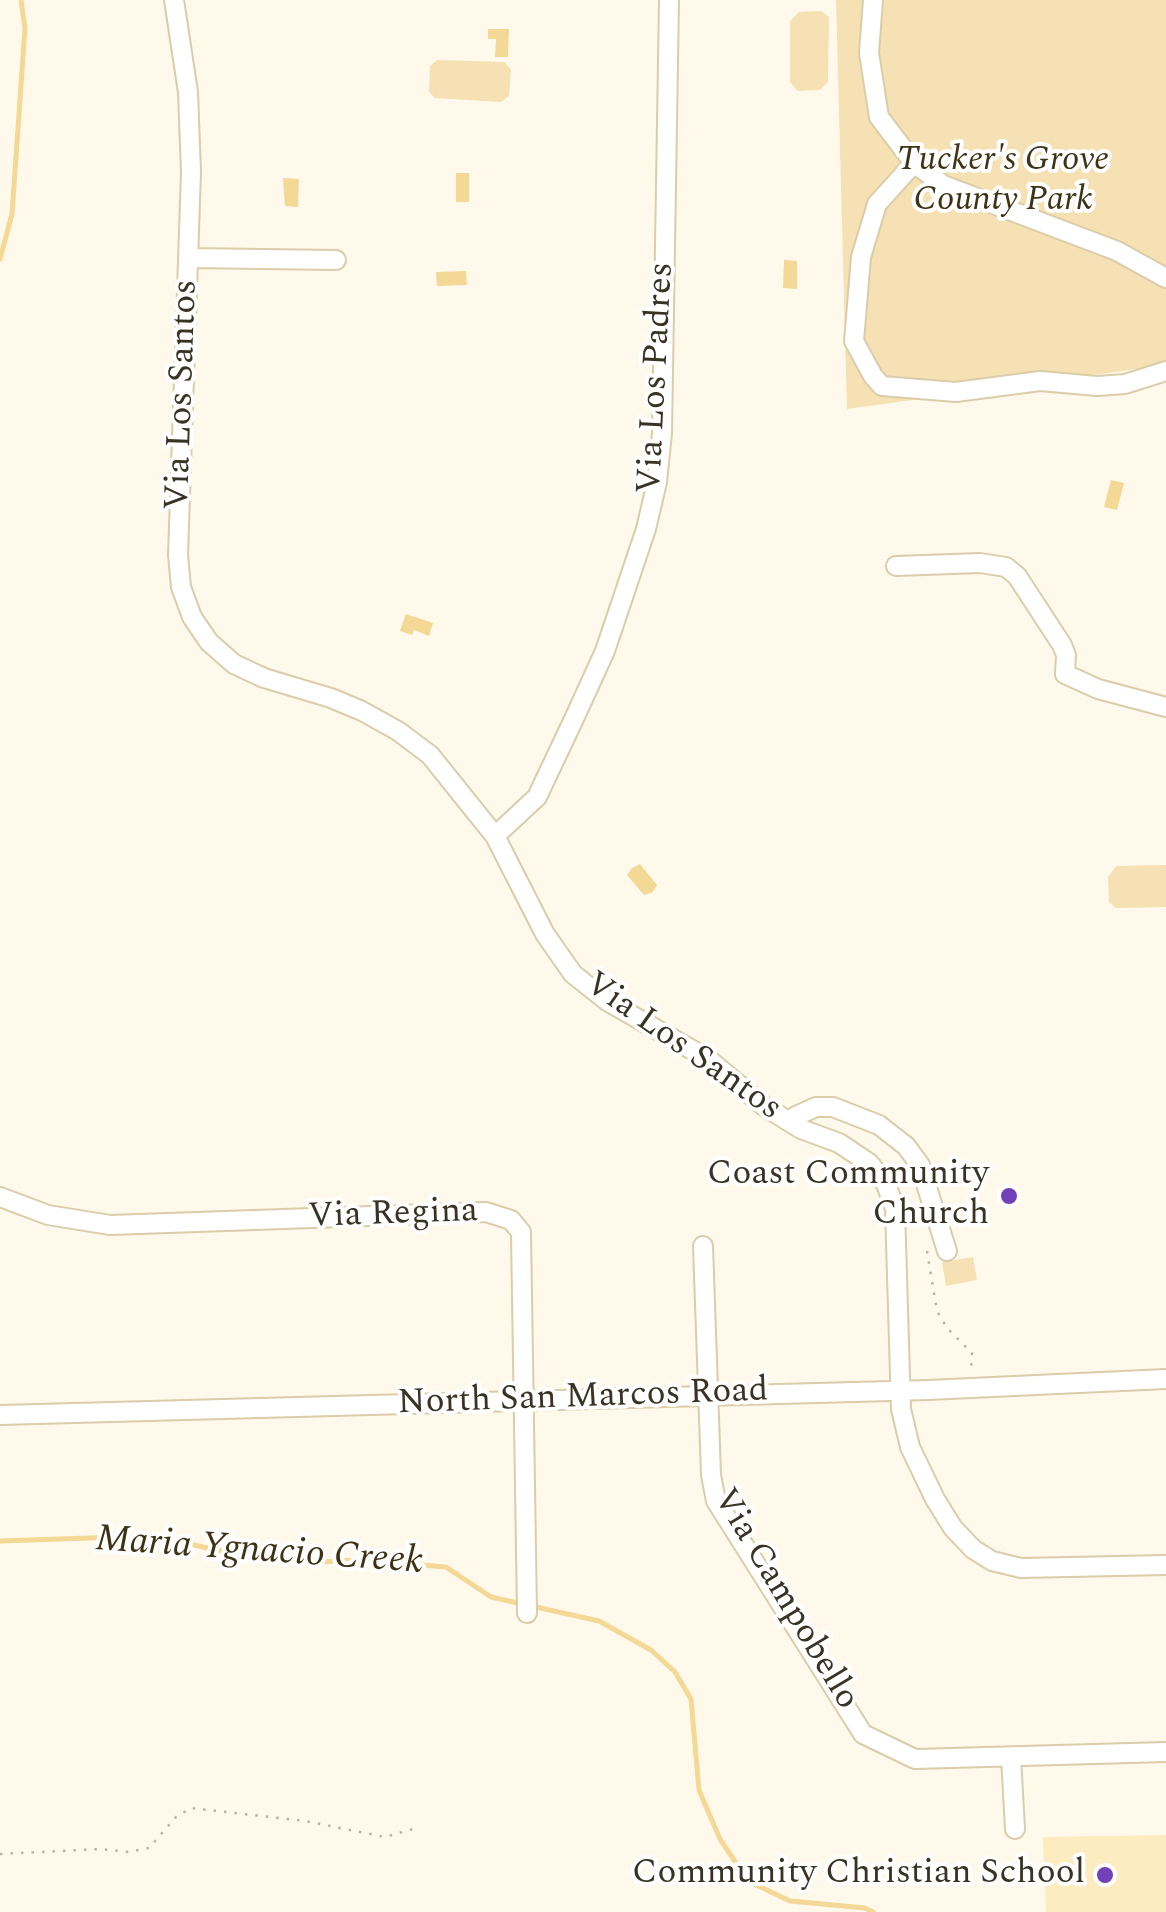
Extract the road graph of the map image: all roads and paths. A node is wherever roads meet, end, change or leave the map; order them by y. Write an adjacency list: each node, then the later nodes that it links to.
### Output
1 (174, 0): 5 (street, Via Los Santos)
2 (669, 0): 11 (street, Via Los Padres)
3 (873, 0): 4 (street)
4 (914, 163): 7 (street); 8 (street)
5 (189, 258): 6 (street); 11 (street, Via Los Santos)
6 (336, 260)
7 (1166, 278)
8 (1166, 371)
9 (896, 566): 10 (street)
10 (1166, 706)
11 (495, 836): 12 (street, Via Los Santos)
12 (792, 1124): 15 (street); 18 (street, Via Los Santos)
13 (0, 1197): 20 (street, Via Regina)
14 (703, 1246): 19 (street, Via Campobello)
15 (939, 1249): 17 (path)
16 (1166, 1379): 17 (street, North San Marcos Road)
17 (974, 1388): 18 (street, North San Marcos Road)
18 (900, 1390): 19 (street, North San Marcos Road); 22 (street)
19 (707, 1396): 20 (street, North San Marcos Road); 25 (street, Via Campobello)
20 (525, 1402): 21 (street, North San Marcos Road); 23 (street, Via Regina)
21 (0, 1415)
22 (1166, 1565)
23 (527, 1613)
24 (1166, 1752): 25 (street, Via Campobello)
25 (1011, 1757): 27 (street)
26 (412, 1829): 28 (path)
27 (1015, 1829)
28 (0, 1854)

